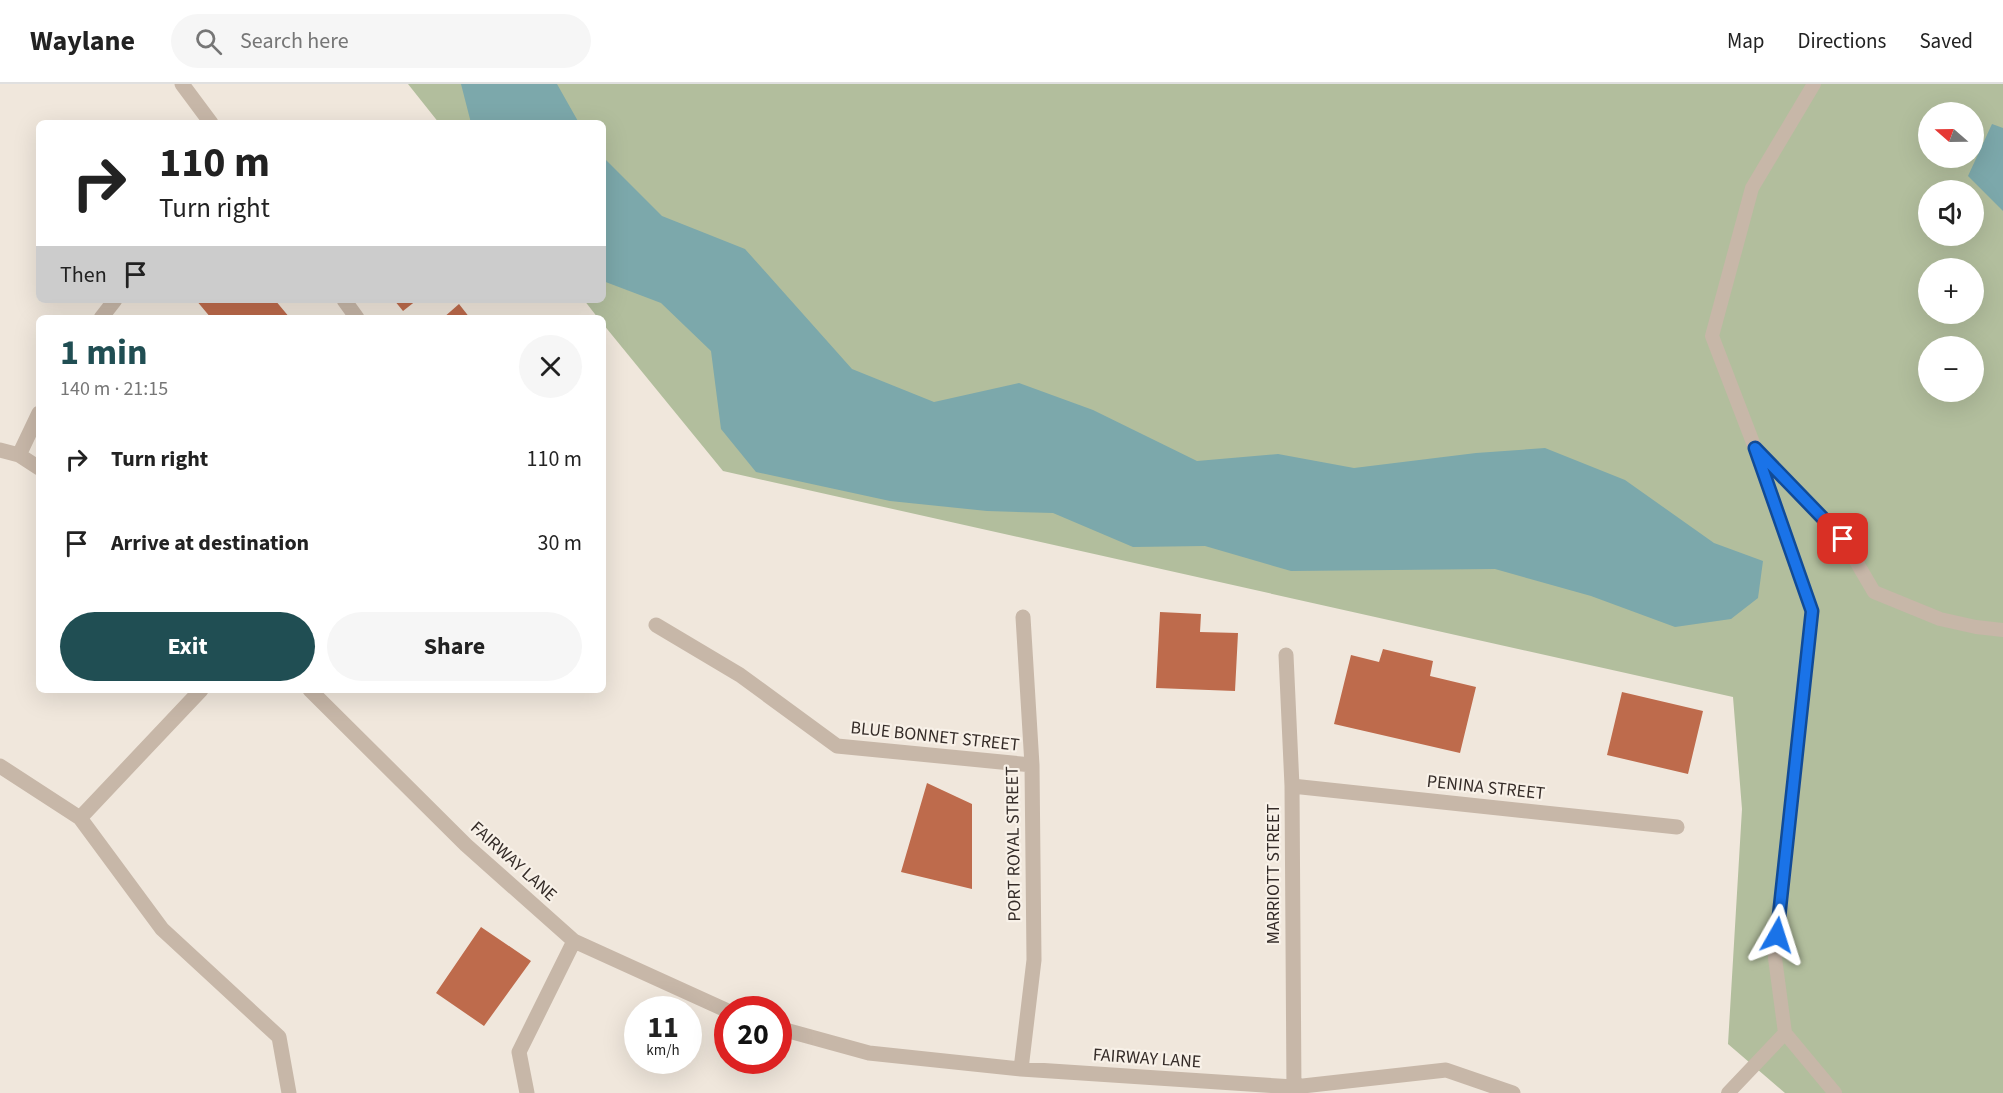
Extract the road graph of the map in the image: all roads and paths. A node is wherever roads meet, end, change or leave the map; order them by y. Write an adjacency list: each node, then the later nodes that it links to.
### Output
1 (182, 84): 3 (street)
2 (1814, 84): 7 (lane)
3 (209, 120)
4 (113, 303): 5 (street)
5 (103, 315)
6 (36, 419): 9 (street)
7 (1755, 448): 13 (lane); 25 (lane)
8 (0, 450): 9 (street)
9 (19, 455): 10 (street)
10 (36, 466)
11 (1023, 617): 17 (street, PORT ROYAL STREET)
12 (656, 625): 17 (street, BLUE BONNET STREET)
13 (2003, 630)
14 (1286, 655): 19 (street, MARRIOTT STREET)
15 (198, 693): 20 (street)
16 (313, 693): 22 (street, FAIRWAY LANE)
17 (1032, 765): 26 (street, PORT ROYAL STREET)
18 (0, 766): 20 (street)
19 (1292, 786): 21 (street, PENINA STREET); 27 (street, MARRIOTT STREET)
20 (80, 818): 28 (street)
21 (1677, 827)
22 (574, 941): 23 (street, FAIRWAY LANE); 29 (street)
23 (714, 1005)
24 (792, 1032): 26 (street, FAIRWAY LANE)
25 (1785, 1033): 31 (lane); 32 (lane)
26 (1021, 1069): 27 (street, FAIRWAY LANE)
27 (1294, 1090): 30 (street, FAIRWAY LANE)
28 (289, 1093)
29 (527, 1093)
30 (1513, 1093)
31 (1728, 1093)
32 (1835, 1093)

